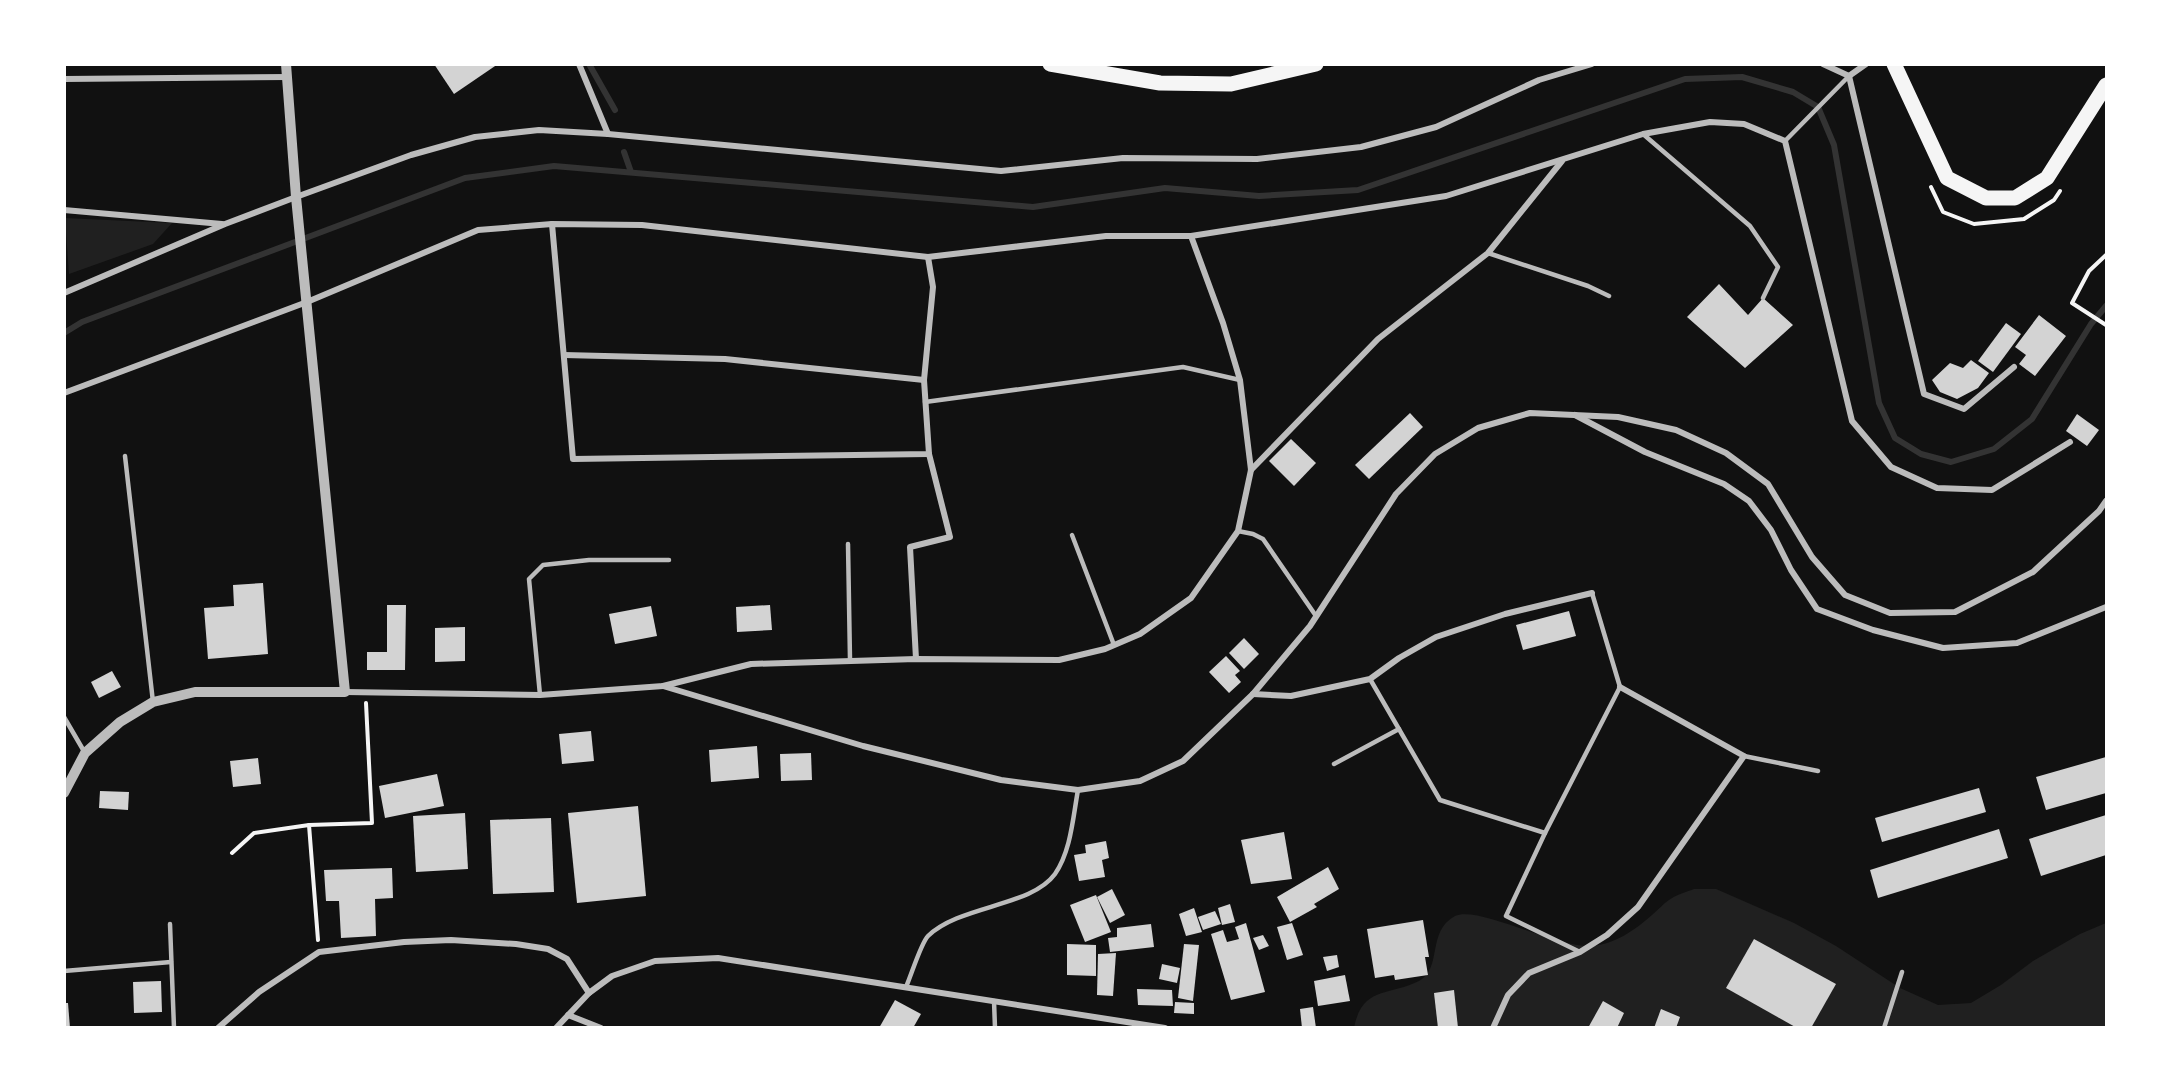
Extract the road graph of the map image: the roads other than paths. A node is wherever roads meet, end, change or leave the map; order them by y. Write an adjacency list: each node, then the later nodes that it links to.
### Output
1 (286, 64): 10 (street)
2 (579, 64): 13 (street)
3 (1050, 64): 4 (main road)
4 (1316, 64)
5 (1592, 64): 13 (street)
6 (1823, 64): 9 (street)
7 (1866, 64): 9 (street)
8 (1894, 64): 12 (main road)
9 (1849, 76): 15 (lane); 29 (street)
10 (288, 77): 11 (street); 17 (street)
11 (64, 80)
12 (2106, 85)
13 (608, 134): 17 (street)
14 (1643, 134): 15 (street); 16 (street); 26 (lane)
15 (1785, 141): 35 (street)
16 (1563, 159): 21 (street); 22 (street)
17 (296, 197): 19 (street); 27 (street)
18 (64, 210): 19 (street)
19 (225, 224): 24 (street)
20 (552, 224): 23 (street); 27 (street); 28 (street)
21 (1191, 236): 23 (street); 30 (street)
22 (1488, 254): 25 (lane); 38 (street)
23 (927, 257): 31 (street)
24 (64, 293)
25 (1609, 297)
26 (1763, 298)
27 (307, 302): 32 (street); 53 (street)
28 (564, 355): 31 (street); 36 (street)
29 (2014, 367)
30 (1240, 380): 33 (lane); 38 (street)
31 (924, 381): 33 (street)
32 (64, 393)
33 (925, 402): 36 (street)
34 (1572, 414): 39 (street); 45 (street); 46 (street)
35 (2070, 442)
36 (929, 454): 48 (street)
37 (125, 456): 56 (lane)
38 (1251, 470): 40 (street)
39 (2106, 501)
40 (1238, 531): 46 (lane); 47 (street)
41 (1072, 535): 47 (lane)
42 (848, 544): 49 (lane)
43 (669, 560): 55 (lane)
44 (1592, 593): 50 (street); 52 (lane)
45 (2106, 607)
46 (1316, 616): 54 (street)
47 (1113, 645): 48 (street)
48 (916, 659): 49 (street)
49 (850, 660): 51 (street)
50 (1370, 679): 54 (street); 58 (lane)
51 (663, 686): 55 (street); 63 (street)
52 (1620, 687): 60 (street); 65 (lane)
53 (345, 692): 55 (street); 56 (street)
54 (1253, 694): 63 (street)
55 (540, 695)
56 (153, 702): 59 (street)
57 (64, 717): 59 (lane)
58 (1399, 729): 61 (lane); 65 (lane)
59 (85, 753): 64 (street)
60 (1744, 756): 62 (lane); 67 (street)
61 (1334, 764)
62 (1818, 771)
63 (1078, 790): 71 (lane)
64 (64, 792)
65 (1545, 833): 67 (lane)
66 (170, 924): 68 (lane)
67 (1580, 952): 83 (street)
68 (171, 962): 69 (lane); 76 (lane)
69 (64, 971)
70 (1902, 972): 84 (lane)
71 (906, 987): 72 (street); 73 (street)
72 (589, 993): 74 (street); 77 (street)
73 (994, 1001): 75 (street); 80 (lane)
74 (568, 1015): 78 (street); 79 (street)
75 (1118, 1020): 81 (lane); 82 (street)
76 (174, 1028)
77 (218, 1028)
78 (556, 1028)
79 (601, 1028)
80 (995, 1028)
81 (1120, 1028)
82 (1165, 1028)
83 (1493, 1028)
84 (1884, 1028)

